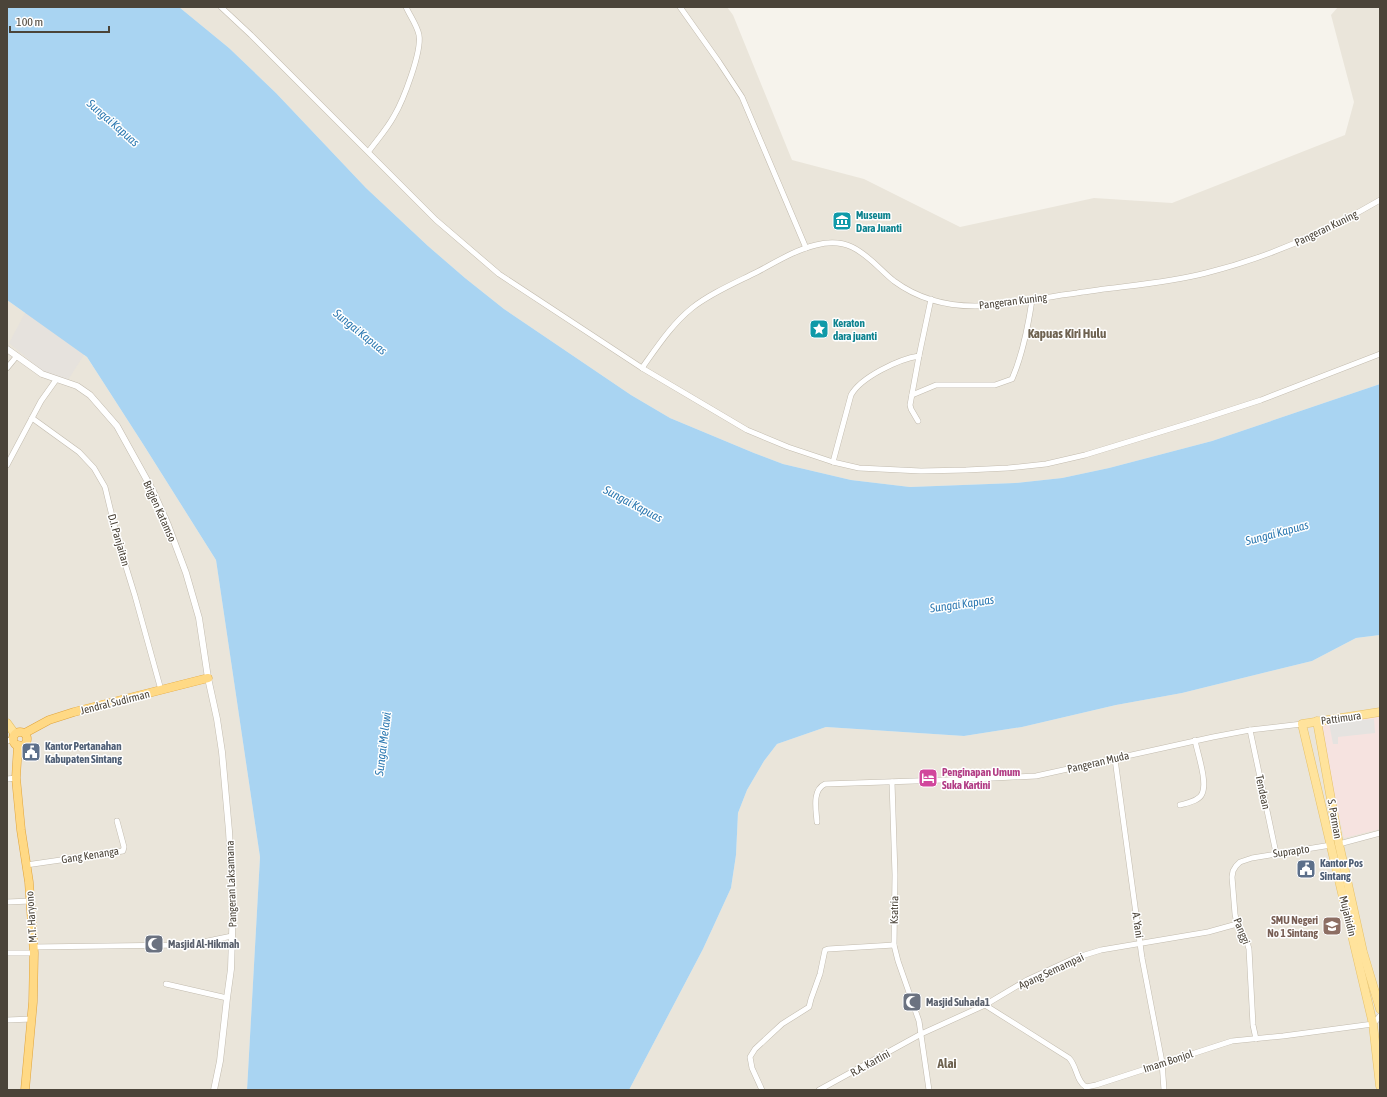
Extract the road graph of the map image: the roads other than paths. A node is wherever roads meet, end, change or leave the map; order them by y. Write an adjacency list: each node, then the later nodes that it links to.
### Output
1 (221, 7): 4 (street)
2 (406, 7): 4 (street)
3 (680, 7): 6 (street)
4 (369, 152): 14 (street)
5 (1380, 200): 8 (street, Pangeran Kuning)
6 (806, 248): 7 (street, Pangeran Kuning); 14 (street, Pangeran Kuning)
7 (931, 299): 8 (street, Pangeran Kuning); 11 (street)
8 (1032, 300): 16 (street)
9 (7, 350): 12 (street, Brigjen Katamso)
10 (1380, 354): 19 (street)
11 (919, 356): 16 (street); 19 (street)
12 (16, 357): 13 (street); 15 (street, Brigjen Katamso)
13 (7, 368)
14 (642, 368): 19 (street)
15 (56, 380): 17 (street); 21 (street, Brigjen Katamso)
16 (912, 395): 18 (street)
17 (32, 418): 20 (street); 22 (street, D.I. Panjaitan)
18 (918, 421)
19 (833, 462)
20 (7, 465)
21 (208, 678): 22 (highway, Jendral Sudirman); 46 (street, Pangeran Laksamana)
22 (161, 690): 28 (highway, Jendral Sudirman)
23 (1380, 712): 24 (main road, Pattimura)
24 (1317, 721): 26 (main road, Pattimura); 39 (main road, S. Parman)
25 (7, 723): 29 (main road)
26 (1302, 724): 27 (street, Pangeran Muda); 39 (main road, Mujahidin)
27 (1250, 730): 30 (street, Pangeran Muda); 40 (street, Tendean)
28 (25, 733): 29 (highway); 29 (highway)
29 (13, 740): 32 (highway, M.T. Haryono)
30 (1195, 740): 31 (street, Pangeran Muda); 35 (street)
31 (1115, 759): 34 (street, Pangeran Muda); 47 (street, A. Yani)
32 (16, 778): 33 (street); 42 (highway, M.T. Haryono)
33 (7, 780)
34 (892, 782): 37 (street, Pangeran Muda); 48 (street, Ksatria)
35 (1180, 805)
36 (117, 821): 42 (street, Gang Kenanga)
37 (817, 822)
38 (1380, 834): 39 (street, Suprapto)
39 (1335, 844): 40 (street, Suprapto); 54 (main road, S. Parman); 58 (main road, Mujahidin)
40 (1276, 853): 41 (street, Suprapto)
41 (1252, 858): 45 (street, Panggi)
42 (26, 865): 44 (highway, M.T. Haryono)
43 (7, 902): 44 (street)
44 (30, 902): 49 (highway, M.T. Haryono)
45 (1237, 924): 47 (street, Apang Semampai); 60 (street, Panggi)
46 (232, 936): 49 (street); 52 (street, Pangeran Laksamana)
47 (1140, 943): 53 (street, Apang Semampai); 61 (street, A. Yani)
48 (894, 945): 59 (street, Ksatria); 65 (street)
49 (34, 950): 50 (street); 56 (highway, M.T. Haryono)
50 (7, 953)
51 (166, 984): 52 (street)
52 (227, 998): 64 (street, Pangeran Laksamana)
53 (985, 1005): 59 (street, Apang Semampai); 61 (street, Imam Bonjol)
54 (1380, 1009)
55 (1380, 1016): 58 (street)
56 (32, 1019): 57 (street); 63 (highway, M.T. Haryono)
57 (7, 1020)
58 (1374, 1024): 60 (street, Imam Bonjol); 62 (main road, Mujahidin)
59 (921, 1034): 66 (street, R.A. Kartini); 67 (street, Ksatria)
60 (1256, 1039): 61 (street, Imam Bonjol)
61 (1162, 1062): 68 (street, A. Yani)
62 (1380, 1086)
63 (25, 1090)
64 (214, 1090)
65 (762, 1090)
66 (819, 1090)
67 (929, 1090)
68 (1164, 1090)

